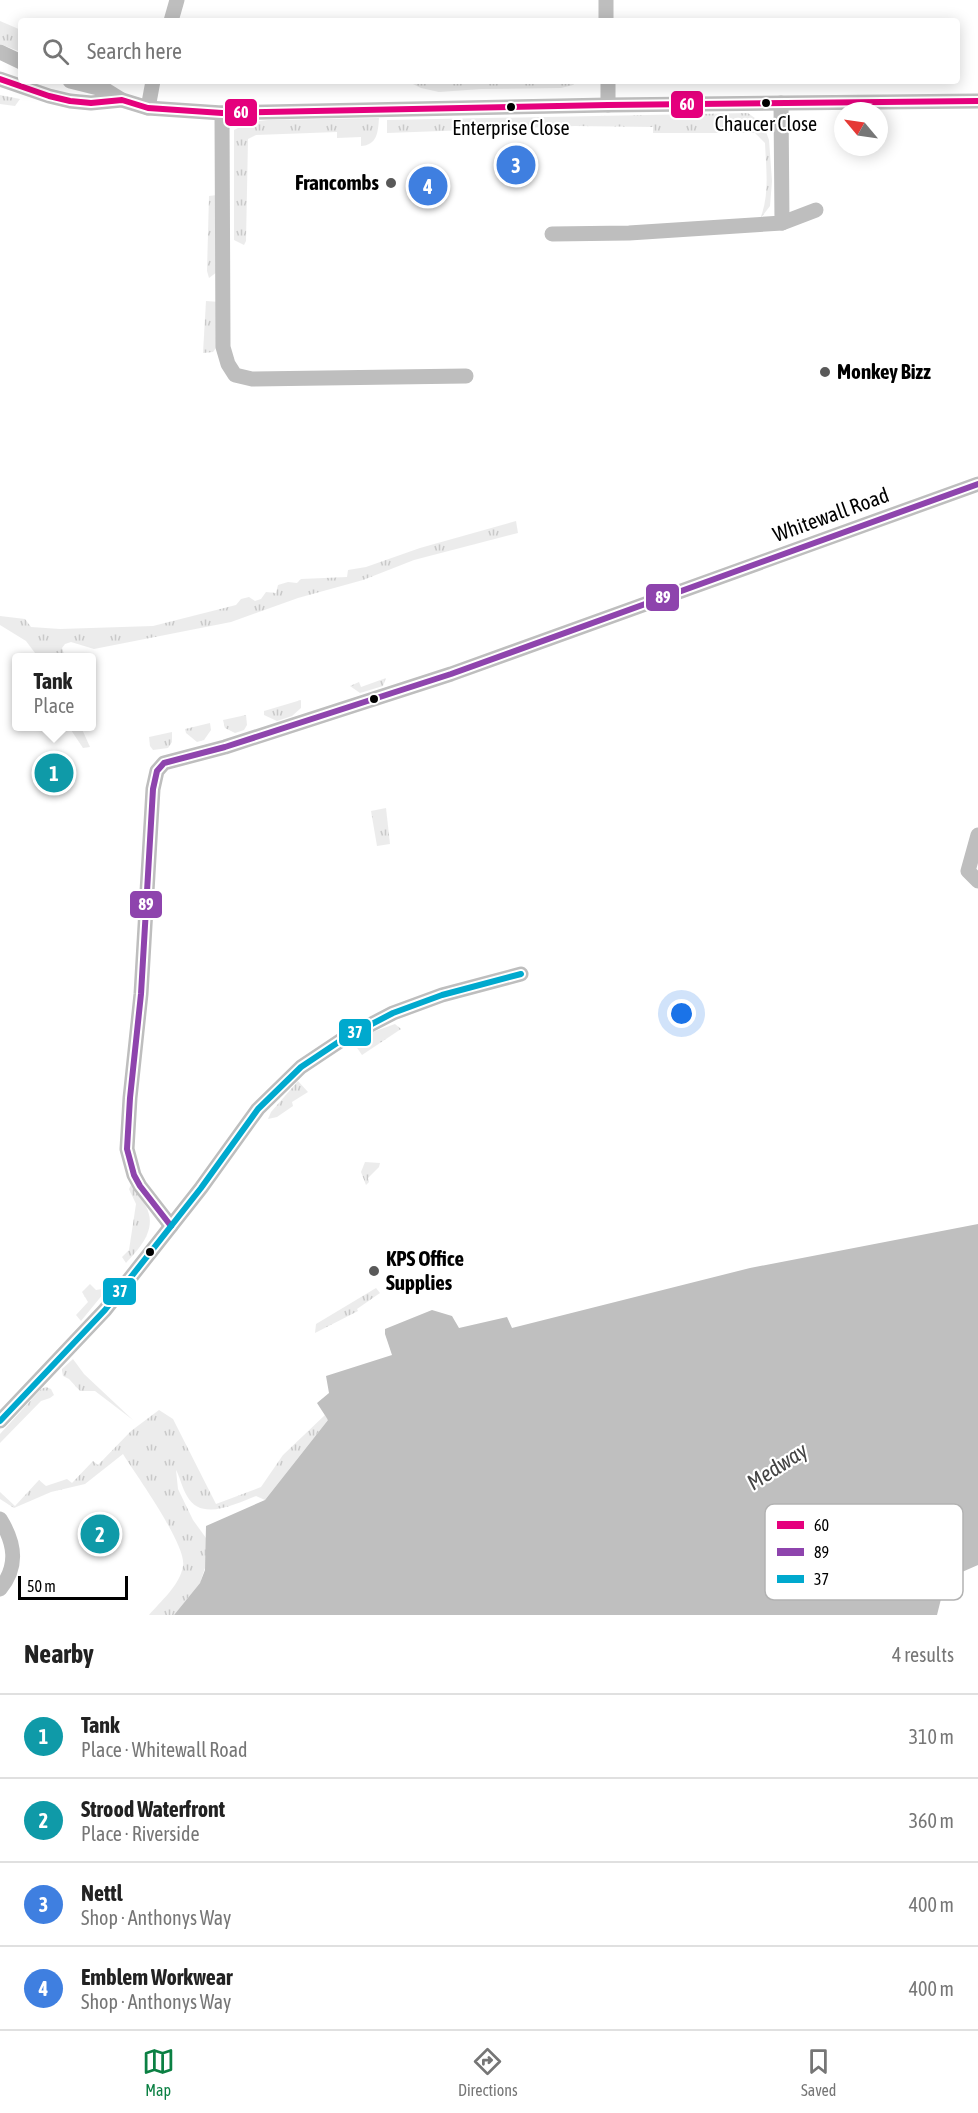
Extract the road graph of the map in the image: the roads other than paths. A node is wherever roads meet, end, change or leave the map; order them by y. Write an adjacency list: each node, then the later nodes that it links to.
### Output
1 (177, 0): 3 (street)
2 (606, 0): 4 (street)
3 (172, 18)
4 (606, 18)
5 (0, 52): 6 (street)
6 (18, 61)
7 (0, 79): 11 (street)
8 (82, 84): 11 (street)
9 (152, 84): 15 (street)
10 (608, 84): 14 (street)
11 (122, 100): 15 (street)
12 (978, 101): 13 (street)
13 (781, 103): 14 (street); 18 (street)
14 (608, 105): 16 (street)
15 (148, 108): 16 (street)
16 (222, 113): 20 (street)
17 (816, 210): 18 (street)
18 (782, 223): 19 (street)
19 (552, 234)
20 (466, 376)
21 (978, 484): 25 (street, Whitewall Road)
22 (978, 835): 23 (street)
23 (978, 881)
24 (520, 974): 25 (street)
25 (171, 1226): 26 (street)
26 (0, 1421)
27 (0, 1519): 28 (street)
28 (0, 1589)

